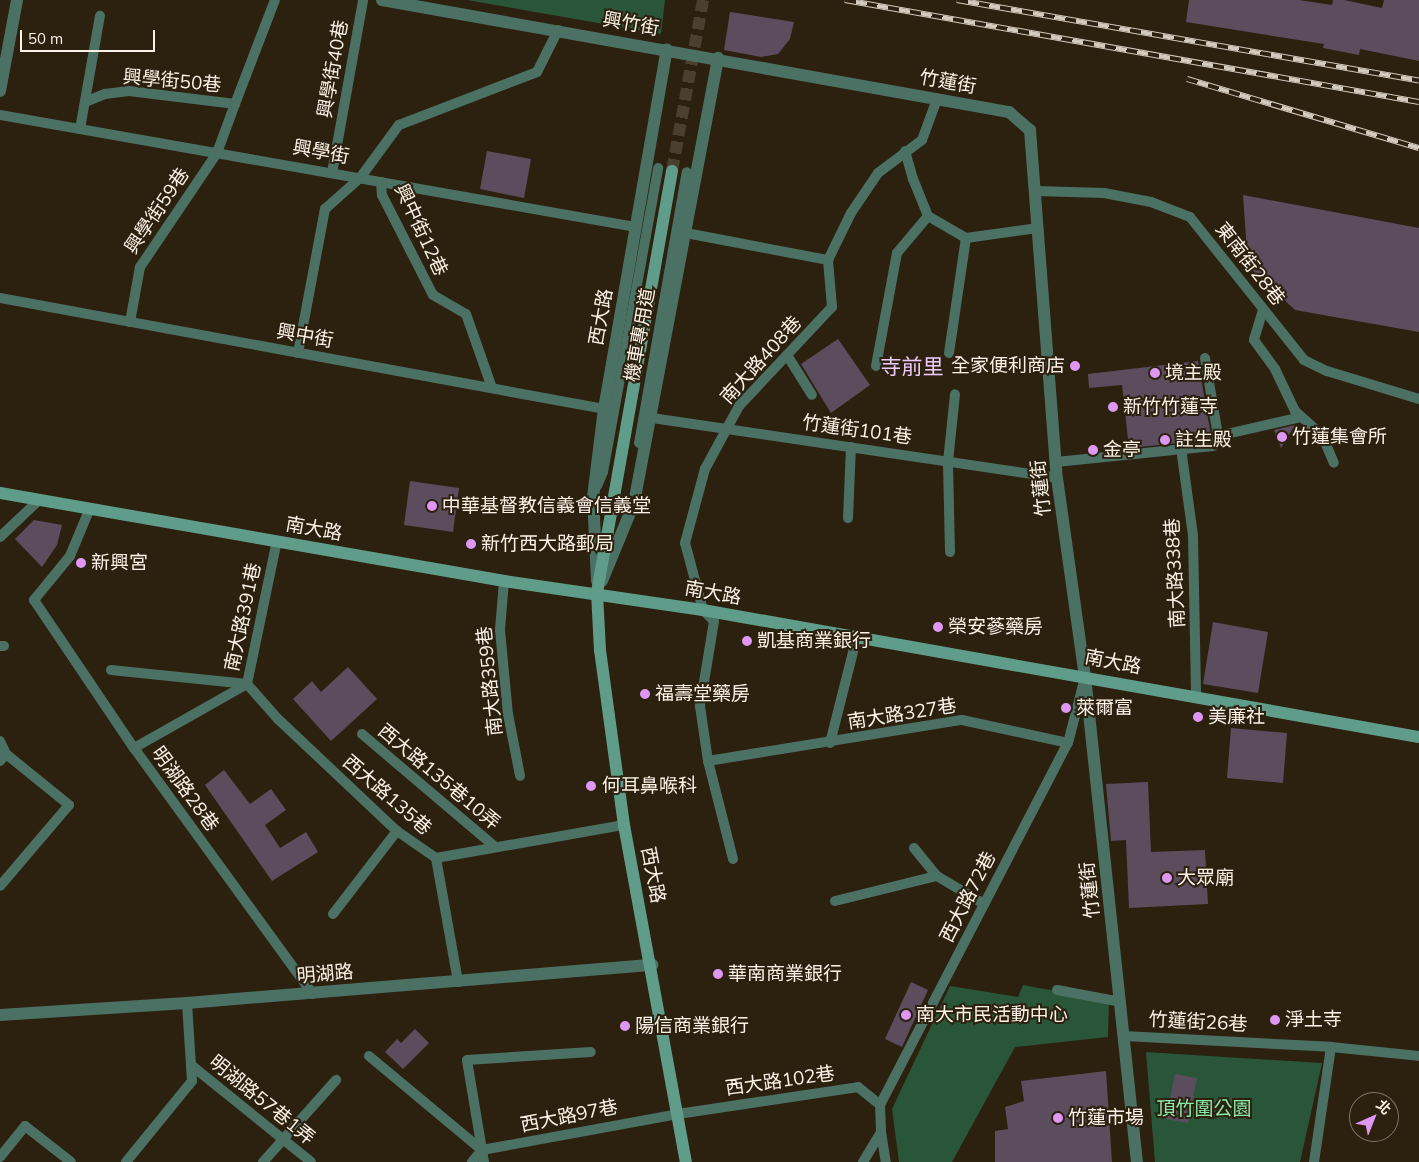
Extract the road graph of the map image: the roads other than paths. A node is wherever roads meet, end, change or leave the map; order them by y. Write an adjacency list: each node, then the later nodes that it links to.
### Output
1 (17, 0): 9 (street)
2 (275, 0): 12 (lane)
3 (362, 0): 20 (lane, 興學街40巷)
4 (382, 0): 6 (street, 興竹街)
5 (100, 16): 11 (lane)
6 (558, 30): 7 (street, 興竹街); 21 (lane)
7 (667, 49): 8 (street, 興竹街); 25 (street, 西大路)
8 (718, 58): 10 (street, 竹蓮街); 27 (street, 西大路)
9 (0, 91)
10 (937, 99): 15 (lane); 23 (street, 竹蓮街)
11 (86, 102): 12 (lane, 興學街50巷); 14 (lane)
12 (235, 104): 16 (lane, 興學街50巷)
13 (0, 115): 14 (lane, 興學街)
14 (80, 129): 16 (lane, 興學街)
15 (905, 151): 24 (lane); 29 (lane)
16 (217, 153): 20 (lane, 興學街); 32 (lane, 興學街59巷)
17 (658, 168): 54 (lane, 機車專用道)
18 (672, 171): 63 (main road, 西大路)
19 (687, 172): 56 (lane, 機車專用道)
20 (332, 173): 21 (lane, 興學街)
21 (360, 178): 22 (lane, 興學街); 33 (lane)
22 (381, 182): 25 (lane, 興學街); 38 (lane, 興中街12巷)
23 (1036, 192): 26 (street, 竹蓮街); 31 (lane, 東南街28巷)
24 (928, 216): 28 (lane); 37 (lane)
25 (636, 227): 42 (street, 西大路)
26 (1038, 228): 28 (lane); 50 (street, 竹蓮街)
27 (686, 233): 29 (lane); 44 (street, 西大路)
28 (966, 238): 34 (lane)
29 (828, 260): 35 (lane, 南大路408巷)
30 (0, 298): 32 (lane, 興中街)
31 (1263, 310): 41 (lane, 東南街28巷); 43 (lane)
32 (130, 322): 33 (lane, 興中街)
33 (298, 353): 38 (lane, 興中街)
34 (949, 353)
35 (787, 356): 40 (lane); 45 (lane, 南大路408巷)
36 (1205, 358): 46 (lane)
37 (876, 366)
38 (492, 388): 42 (lane, 興中街)
39 (955, 394): 49 (lane)
40 (812, 395)
41 (1419, 399)
42 (604, 409): 54 (street, 西大路)
43 (1301, 416): 46 (lane); 51 (lane)
44 (652, 418): 45 (lane, 竹蓮街101巷); 56 (street, 西大路)
45 (727, 429): 47 (lane, 竹蓮街101巷); 64 (lane, 南大路408巷)
46 (1218, 436): 48 (lane)
47 (851, 447): 49 (lane, 竹蓮街101巷); 58 (lane)
48 (1181, 448): 50 (lane); 69 (lane, 南大路338巷)
49 (948, 462): 52 (lane, 竹蓮街101巷); 61 (lane)
50 (1056, 462): 52 (street, 竹蓮街)
51 (1334, 463)
52 (1057, 478): 67 (street, 竹蓮街)
53 (0, 492): 55 (main road, 南大路)
54 (593, 497): 63 (street, 西大路)
55 (39, 500): 57 (main road, 南大路); 59 (lane)
56 (634, 503): 63 (street, 西大路)
57 (90, 508): 60 (main road, 南大路); 75 (lane, 明湖路28巷)
58 (848, 518)
59 (0, 537)
60 (277, 541): 62 (main road, 南大路); 68 (lane, 南大路391巷)
61 (950, 552)
62 (504, 581): 63 (main road, 南大路); 78 (lane, 南大路359巷)
63 (597, 593): 64 (main road, 南大路); 79 (main road, 西大路)
64 (704, 610): 65 (main road, 南大路); 77 (lane)
65 (857, 636): 67 (main road, 南大路); 73 (lane, 南大路327巷)
66 (111, 670): 68 (lane, 南大路391巷)
67 (1085, 676): 69 (main road, 南大路); 74 (lane, 西大路72巷); 94 (street, 竹蓮街)
68 (247, 684): 75 (lane); 80 (lane, 西大路135巷)
69 (1196, 698): 71 (main road, 南大路)
70 (362, 734): 81 (lane, 西大路135巷10弄)
71 (1419, 737)
72 (0, 742): 76 (lane)
73 (830, 743): 74 (lane, 南大路327巷); 77 (lane, 南大路327巷)
74 (1068, 743): 88 (lane, 西大路72巷)
75 (134, 748): 93 (lane, 明湖路28巷)
76 (3, 757): 86 (lane)
77 (708, 761): 84 (lane)
78 (520, 776)
79 (624, 825): 81 (lane, 西大路135巷); 90 (main road, 西大路)
80 (397, 831): 83 (lane, 西大路135巷); 89 (lane)
81 (494, 846): 83 (lane, 西大路135巷)
82 (914, 848): 85 (lane)
83 (436, 858): 91 (lane)
84 (733, 859)
85 (937, 876): 87 (lane); 88 (lane)
86 (0, 886)
87 (835, 901)
88 (984, 904): 104 (lane, 西大路72巷)
89 (333, 914)
90 (652, 965): 91 (street, 明湖路); 105 (main road, 西大路)
91 (458, 982): 93 (street, 明湖路)
92 (1057, 990): 94 (lane)
93 (313, 994): 95 (street, 明湖路)
94 (1121, 1002): 97 (street, 竹蓮街)
95 (187, 1003): 96 (street, 明湖路); 102 (lane)
96 (0, 1015)
97 (1124, 1036): 98 (lane, 竹蓮街26巷); 119 (street, 竹蓮街)
98 (1331, 1047): 101 (lane, 竹蓮街26巷); 120 (lane)
99 (591, 1052): 108 (lane)
100 (369, 1056): 108 (lane)
101 (1419, 1056)
102 (191, 1065): 107 (lane, 明湖路57巷1弄); 111 (lane)
103 (336, 1080): 107 (lane)
104 (880, 1105): 105 (lane, 西大路102巷); 106 (lane, 西大路72巷)
105 (678, 1114): 108 (lane, 西大路97巷); 116 (main road, 西大路)
106 (881, 1132): 117 (lane); 118 (lane, 西大路72巷)
107 (284, 1138): 112 (lane); 113 (lane, 明湖路57巷1弄)
108 (482, 1150): 114 (lane); 115 (lane)
109 (0, 1157): 110 (lane)
110 (71, 1162)
111 (126, 1162)
112 (263, 1162)
113 (311, 1162)
114 (472, 1162)
115 (484, 1162)
116 (686, 1162)
117 (863, 1162)
118 (886, 1162)
119 (1137, 1162)
120 (1314, 1162)

